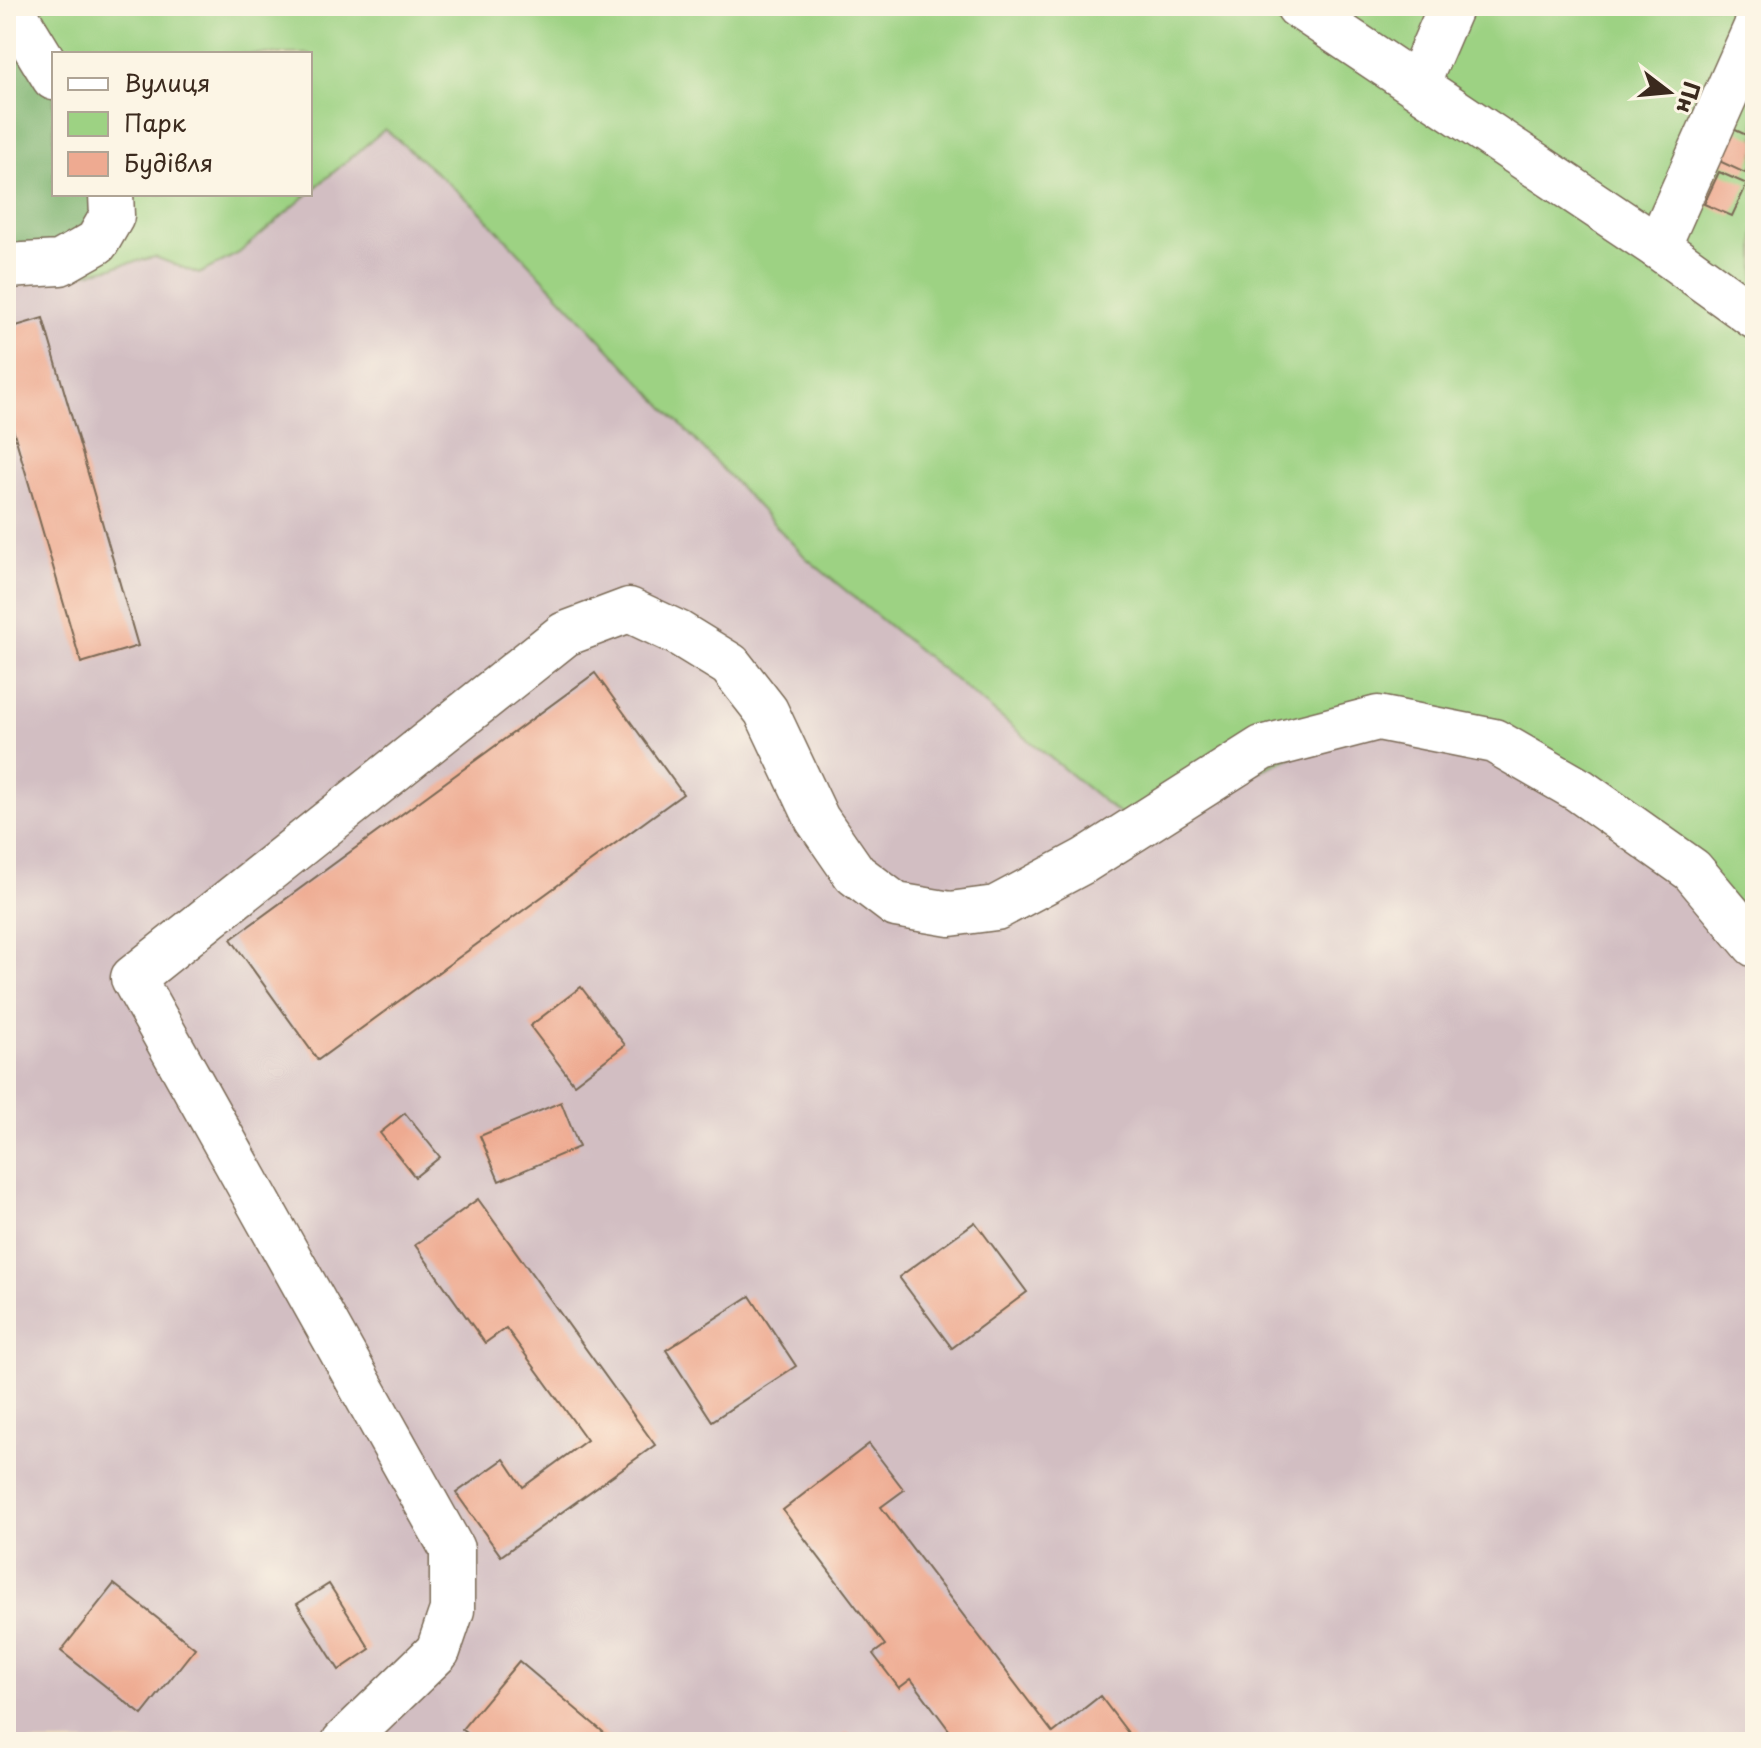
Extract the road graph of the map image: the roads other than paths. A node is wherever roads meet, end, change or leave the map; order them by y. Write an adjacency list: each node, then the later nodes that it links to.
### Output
1 (10, 6): 5 (street)
2 (1298, 6): 6 (street)
3 (1451, 6): 6 (street)
4 (1755, 29): 8 (street)
5 (52, 75)
6 (1417, 85): 8 (street)
7 (111, 196): 9 (street)
8 (1658, 247): 10 (street)
9 (6, 266)
10 (1755, 317)
11 (1755, 945): 12 (street)
12 (344, 1742)

